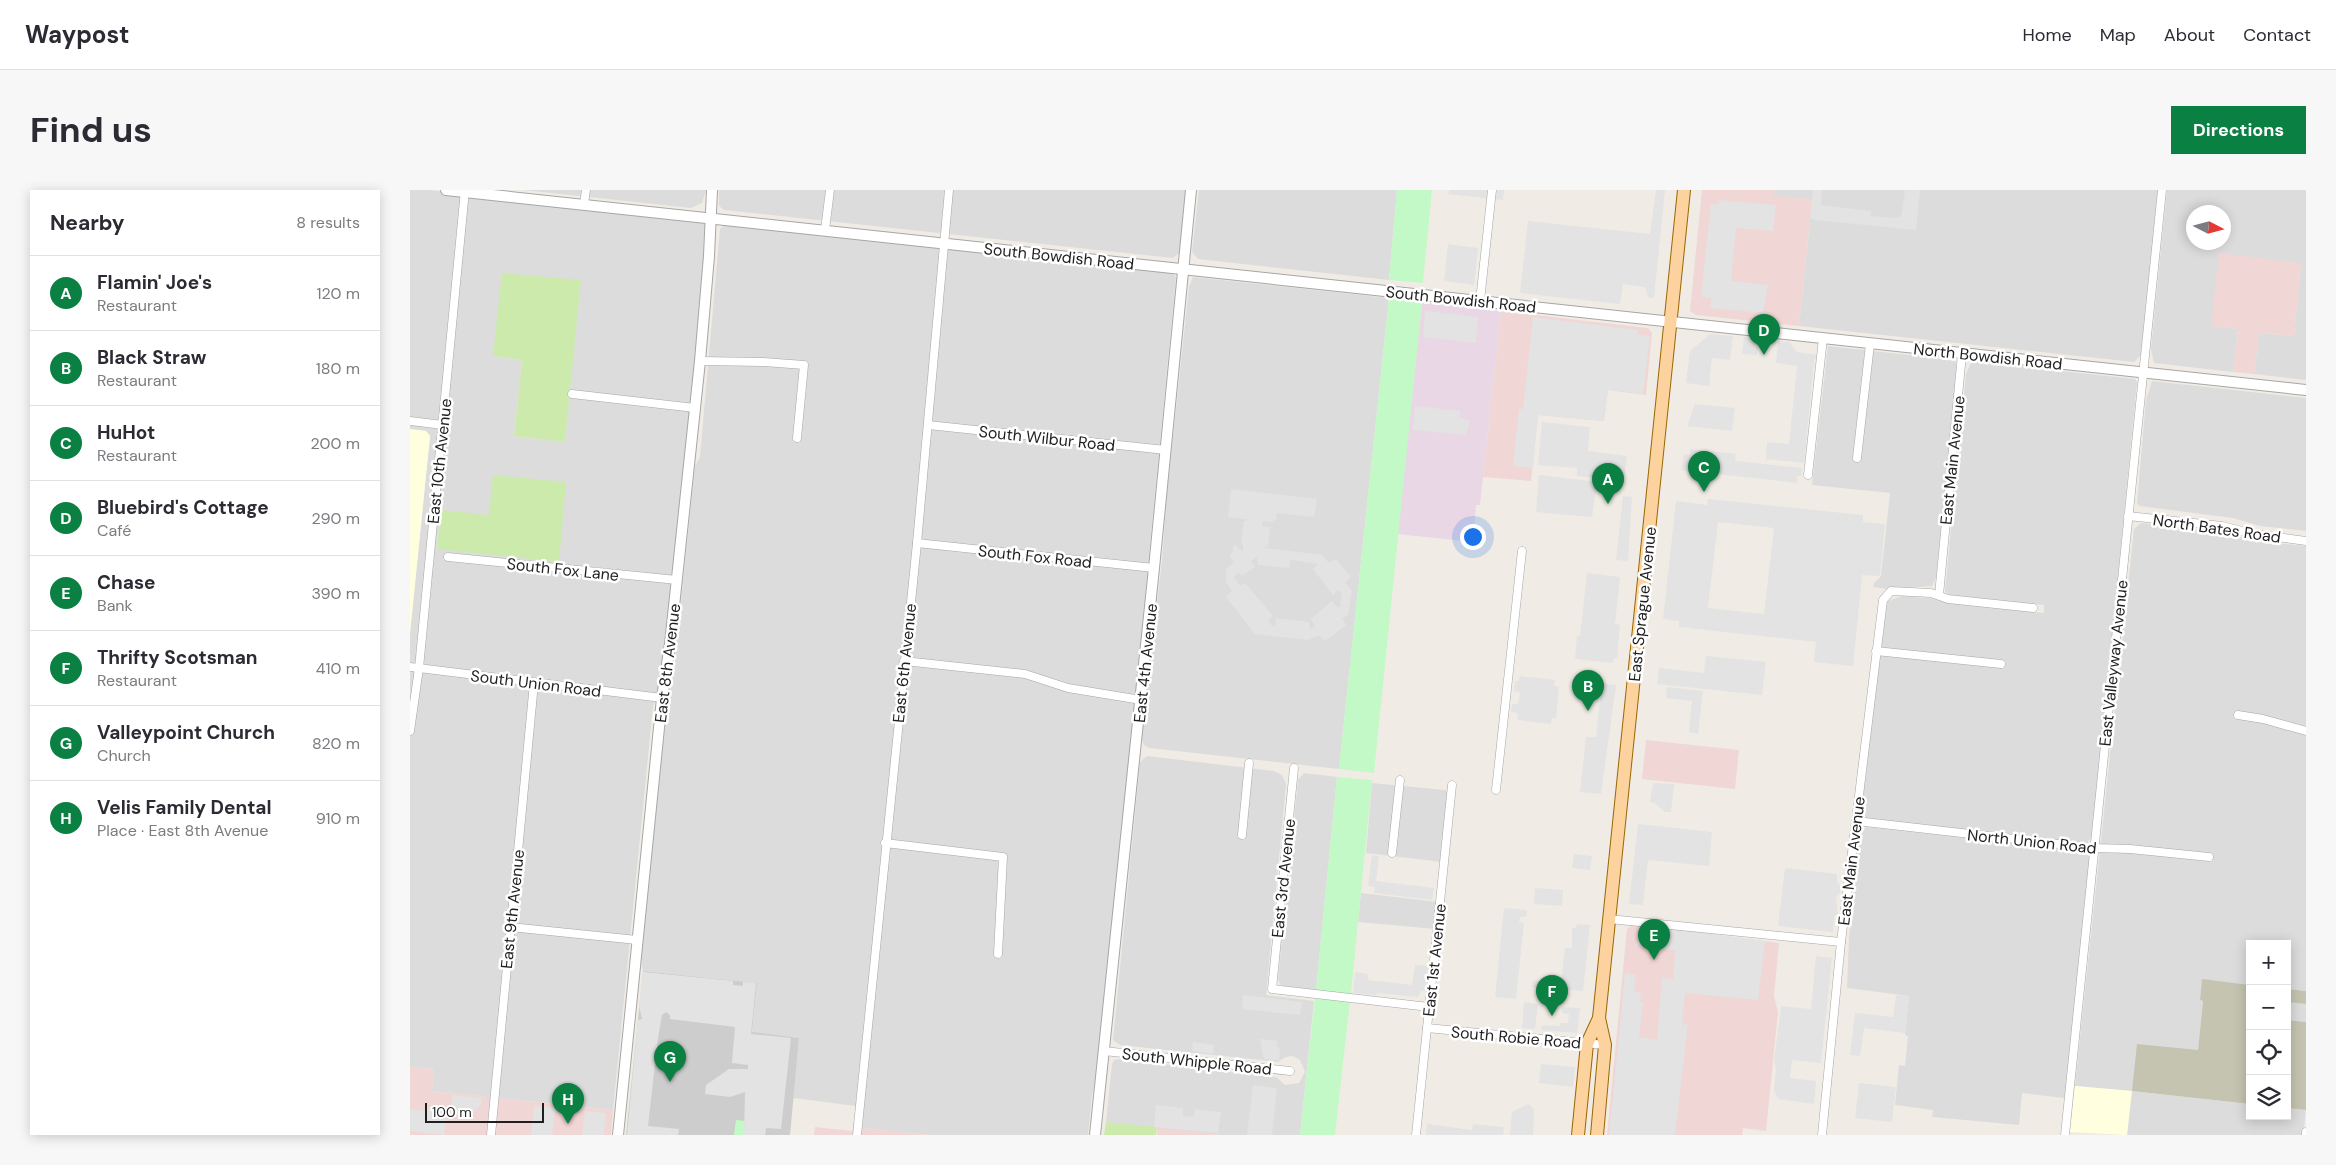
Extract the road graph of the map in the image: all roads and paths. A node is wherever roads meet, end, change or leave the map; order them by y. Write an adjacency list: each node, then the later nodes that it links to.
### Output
1 (446, 190): 10 (street, South Bowdish Road)
2 (586, 190): 11 (street)
3 (712, 190): 12 (street, East 8th Avenue)
4 (830, 190): 13 (street)
5 (949, 190): 14 (street, East 6th Avenue)
6 (1191, 190): 15 (street, East 4th Avenue)
7 (1492, 190): 16 (street)
8 (1684, 190): 17 (main road, East Sprague Avenue)
9 (2162, 190): 22 (street, East Valleyway Avenue)
10 (465, 191): 11 (street, South Bowdish Road); 27 (street, East 10th Avenue)
11 (584, 204): 12 (street, South Bowdish Road)
12 (710, 217): 13 (street, South Bowdish Road); 21 (street, East 8th Avenue)
13 (825, 230): 14 (street, South Bowdish Road)
14 (944, 243): 15 (street, South Bowdish Road); 28 (street, East 6th Avenue)
15 (1184, 270): 16 (street, South Bowdish Road); 30 (street, East 4th Avenue)
16 (1480, 301): 17 (street, South Bowdish Road)
17 (1671, 321): 18 (street, North Bowdish Road); 64 (main road, East Sprague Avenue)
18 (1823, 338): 19 (street, North Bowdish Road); 32 (street)
19 (1870, 344): 20 (street, North Bowdish Road); 31 (street)
20 (1962, 354): 22 (street, North Bowdish Road); 40 (street, East Main Avenue)
21 (700, 361): 25 (street, East 8th Avenue); 29 (street)
22 (2142, 373): 23 (street, North Bowdish Road); 33 (street, East Valleyway Avenue)
23 (2306, 390)
24 (572, 394): 25 (street)
25 (695, 408): 39 (street, East 8th Avenue)
26 (410, 422): 27 (street)
27 (443, 425): 46 (street, East 10th Avenue)
28 (928, 425): 30 (street, South Wilbur Road); 35 (street, East 6th Avenue)
29 (797, 438)
30 (1166, 450): 38 (street, East 4th Avenue)
31 (1857, 458)
32 (1808, 475)
33 (2128, 516): 34 (street, North Bates Road); 61 (street, East Valleyway Avenue)
34 (2306, 540)
35 (916, 543): 38 (street, South Fox Road); 43 (street, East 6th Avenue)
36 (1522, 551): 57 (street)
37 (448, 557): 39 (street, South Fox Lane)
38 (1154, 568): 49 (street, East 4th Avenue)
39 (677, 580): 48 (street, East 8th Avenue)
40 (1939, 595): 41 (street); 42 (street, East Main Avenue)
41 (2033, 608)
42 (1876, 651): 44 (street); 58 (street, East Main Avenue)
43 (904, 661): 49 (street); 60 (street, East 6th Avenue)
44 (2001, 664)
45 (410, 668): 46 (street, South Union Road)
46 (419, 668): 47 (street, South Union Road); 51 (street, East 10th Avenue)
47 (534, 683): 48 (street, South Union Road); 65 (street, East 9th Avenue)
48 (662, 698): 66 (street, East 8th Avenue)
49 (1141, 700): 74 (street, East 4th Avenue)
50 (2238, 716): 52 (street)
51 (410, 731)
52 (2306, 731)
53 (1249, 763): 59 (street)
54 (1294, 768): 69 (street, East 3rd Avenue)
55 (1400, 780): 62 (street)
56 (1452, 785): 69 (street, East 1st Avenue)
57 (1496, 790)
58 (1856, 821): 61 (street, North Union Road); 67 (street, East Main Avenue)
59 (1242, 835)
60 (885, 843): 68 (street); 78 (street, East 6th Avenue)
61 (2094, 848): 63 (street, North Union Road); 84 (street, East Valleyway Avenue)
62 (1392, 853)
63 (2208, 858)
64 (1609, 919): 67 (street); 70 (main road, East Sprague Avenue)
65 (510, 927): 66 (street); 76 (street, East 9th Avenue)
66 (637, 940): 77 (street, East 8th Avenue)
67 (1842, 942): 83 (street, East Main Avenue)
68 (998, 954)
69 (1429, 1008): 71 (street, East 1st Avenue)
70 (1599, 1018): 72 (main road, East Sprague Avenue); 73 (main road, East Sprague Avenue)
71 (1427, 1028): 72 (street, South Robie Road); 80 (street, East 1st Avenue)
72 (1587, 1044): 73 (street, South Robie Road); 81 (main road, East Sprague Avenue)
73 (1605, 1045): 82 (main road, East Sprague Avenue)
74 (1104, 1050): 75 (street, South Whipple Road); 79 (street, East 4th Avenue)
75 (1290, 1071)
76 (491, 1135)
77 (618, 1135)
78 (856, 1135)
79 (1095, 1135)
80 (1416, 1135)
81 (1578, 1135)
82 (1597, 1135)
83 (1822, 1135)
84 (2065, 1135)

